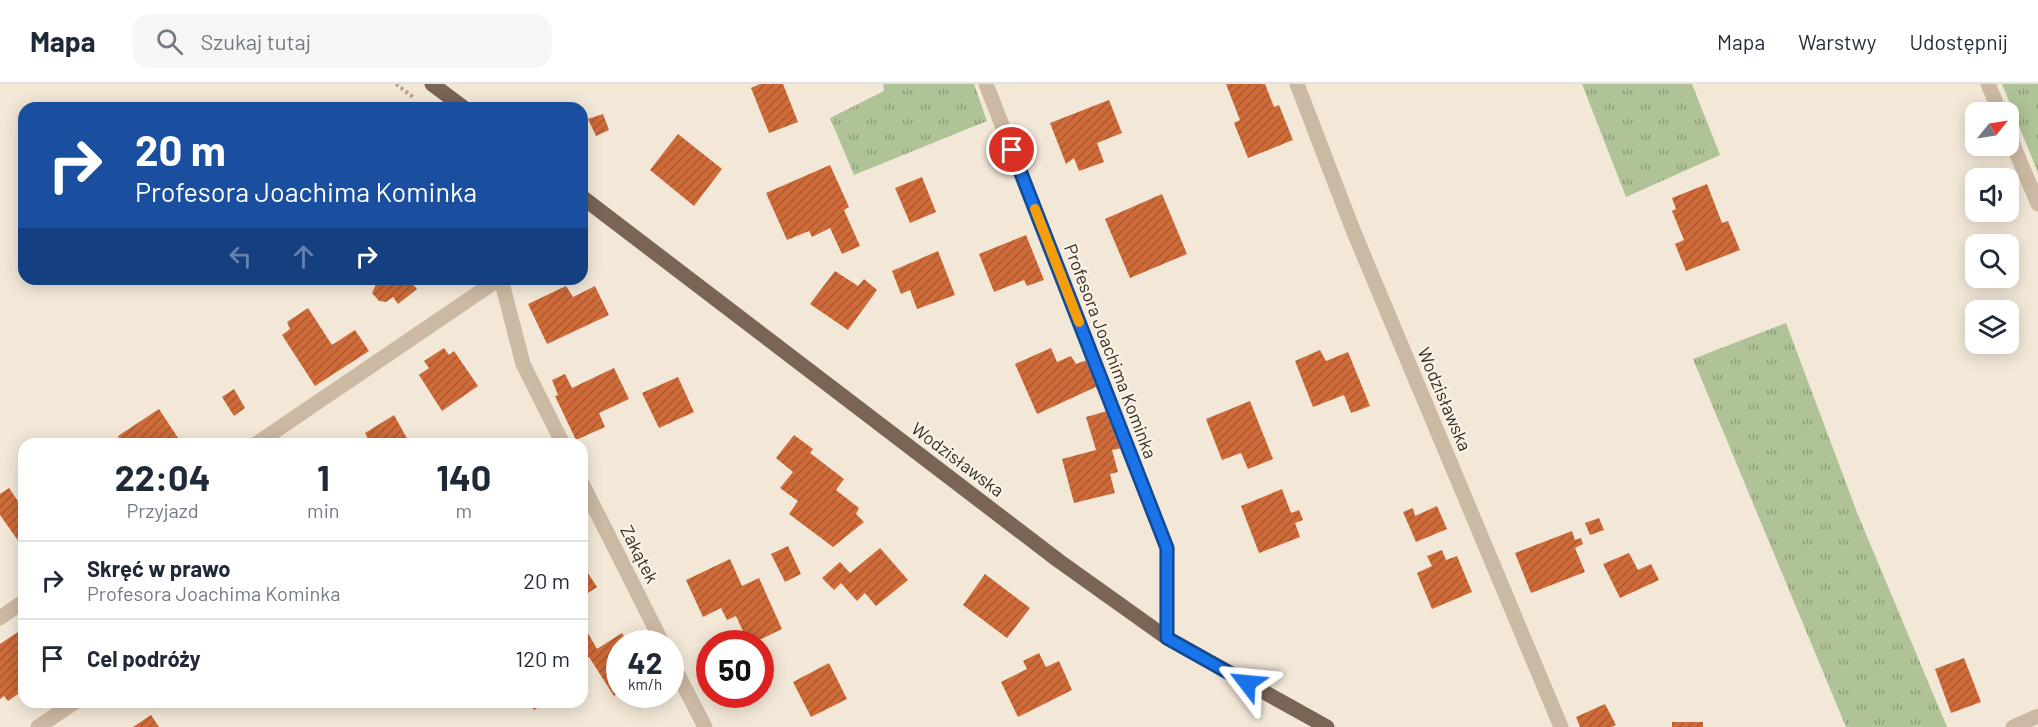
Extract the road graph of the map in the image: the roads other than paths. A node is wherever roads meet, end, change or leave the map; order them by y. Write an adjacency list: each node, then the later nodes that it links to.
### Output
1 (432, 84): 5 (main road)
2 (986, 84): 18 (street, Profesora Joachima Kominka)
3 (1297, 84): 25 (street, Wodzisławska)
4 (1988, 84): 6 (street)
5 (456, 102)
6 (1996, 102)
7 (2018, 156): 9 (street)
8 (588, 202): 18 (main road, Wodzisławska)
9 (2038, 204)
10 (491, 285): 12 (street)
11 (502, 285): 13 (street)
12 (265, 438)
13 (560, 438)
14 (588, 495): 17 (street, Zakątek)
15 (18, 605): 16 (street)
16 (0, 618)
17 (656, 630)
18 (1167, 638): 24 (main road, Wodzisławska)
19 (684, 687): 23 (street)
20 (66, 708): 22 (street)
21 (2038, 716): 26 (street)
22 (38, 727)
23 (705, 727)
24 (1327, 727)
25 (1561, 727)
26 (2013, 727)

